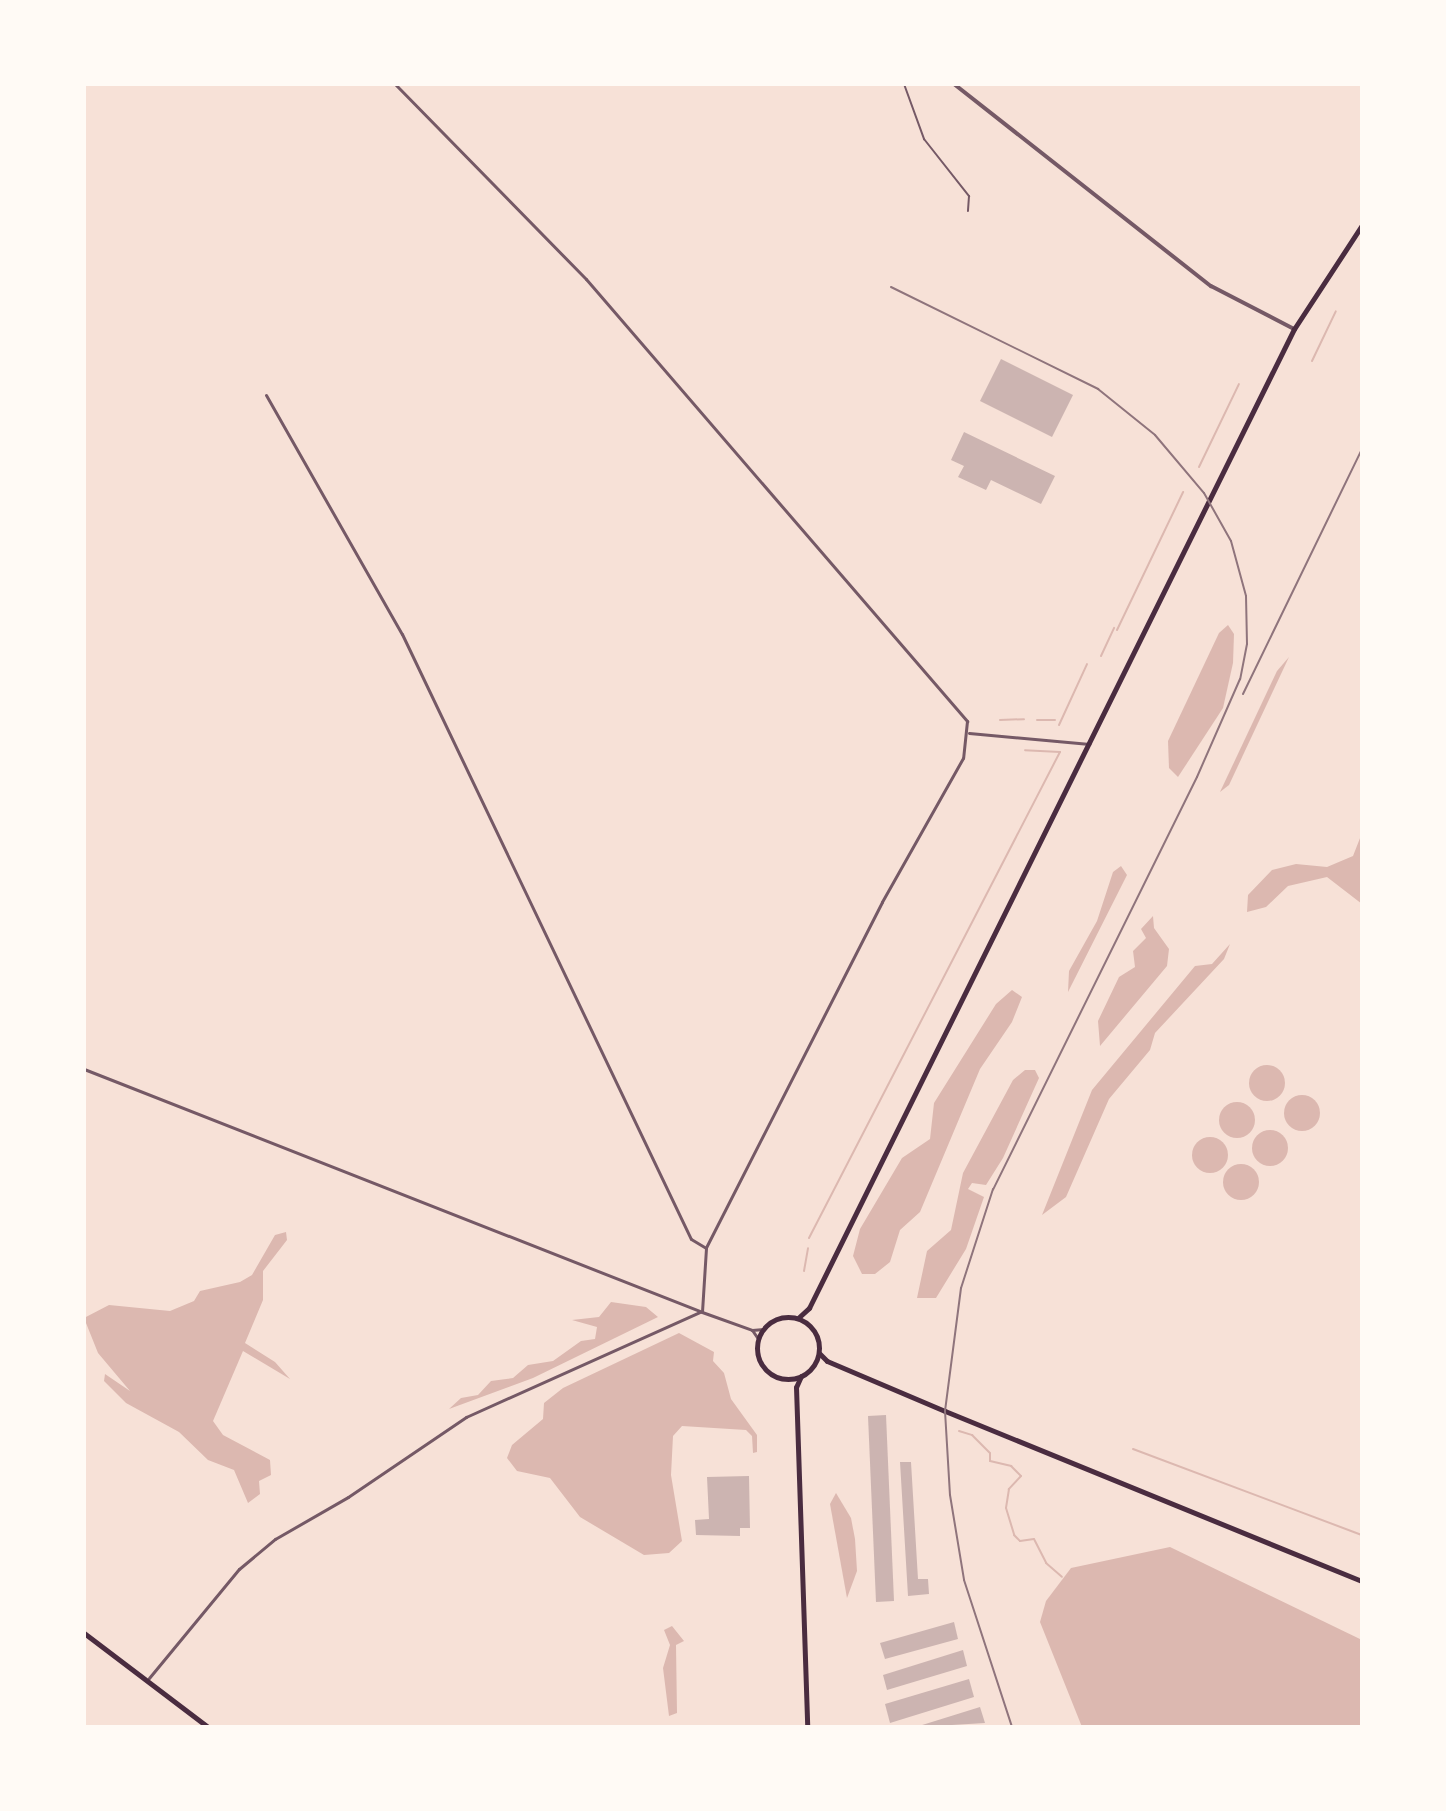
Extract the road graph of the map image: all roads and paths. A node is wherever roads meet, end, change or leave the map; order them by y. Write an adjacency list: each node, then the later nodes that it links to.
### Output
1 (395, 84): 8 (street)
2 (904, 84): 4 (lane)
3 (954, 84): 6 (street)
4 (968, 211)
5 (1362, 225): 6 (main road)
6 (1294, 329): 9 (main road)
7 (266, 395): 11 (street)
8 (969, 733): 9 (street); 11 (street)
9 (1089, 744): 12 (main road)
10 (84, 1069): 13 (street)
11 (706, 1248): 13 (street)
12 (809, 1308): 14 (main road); 15 (main road)
13 (702, 1312): 17 (street); 27 (street)
14 (798, 1318): 15 (main road); 16 (main road)
15 (807, 1323): 19 (main road)
16 (764, 1329): 17 (street); 18 (main road)
17 (752, 1330): 18 (street)
18 (759, 1340): 23 (main road)
19 (819, 1353): 20 (main road); 21 (main road)
20 (827, 1361): 21 (main road); 25 (main road)
21 (815, 1364): 22 (main road)
22 (801, 1376): 23 (main road); 24 (main road)
23 (790, 1379): 24 (main road)
24 (796, 1387): 29 (main road)
25 (1362, 1581)
26 (84, 1633): 27 (main road)
27 (149, 1678): 28 (main road)
28 (208, 1727)
29 (807, 1727)

